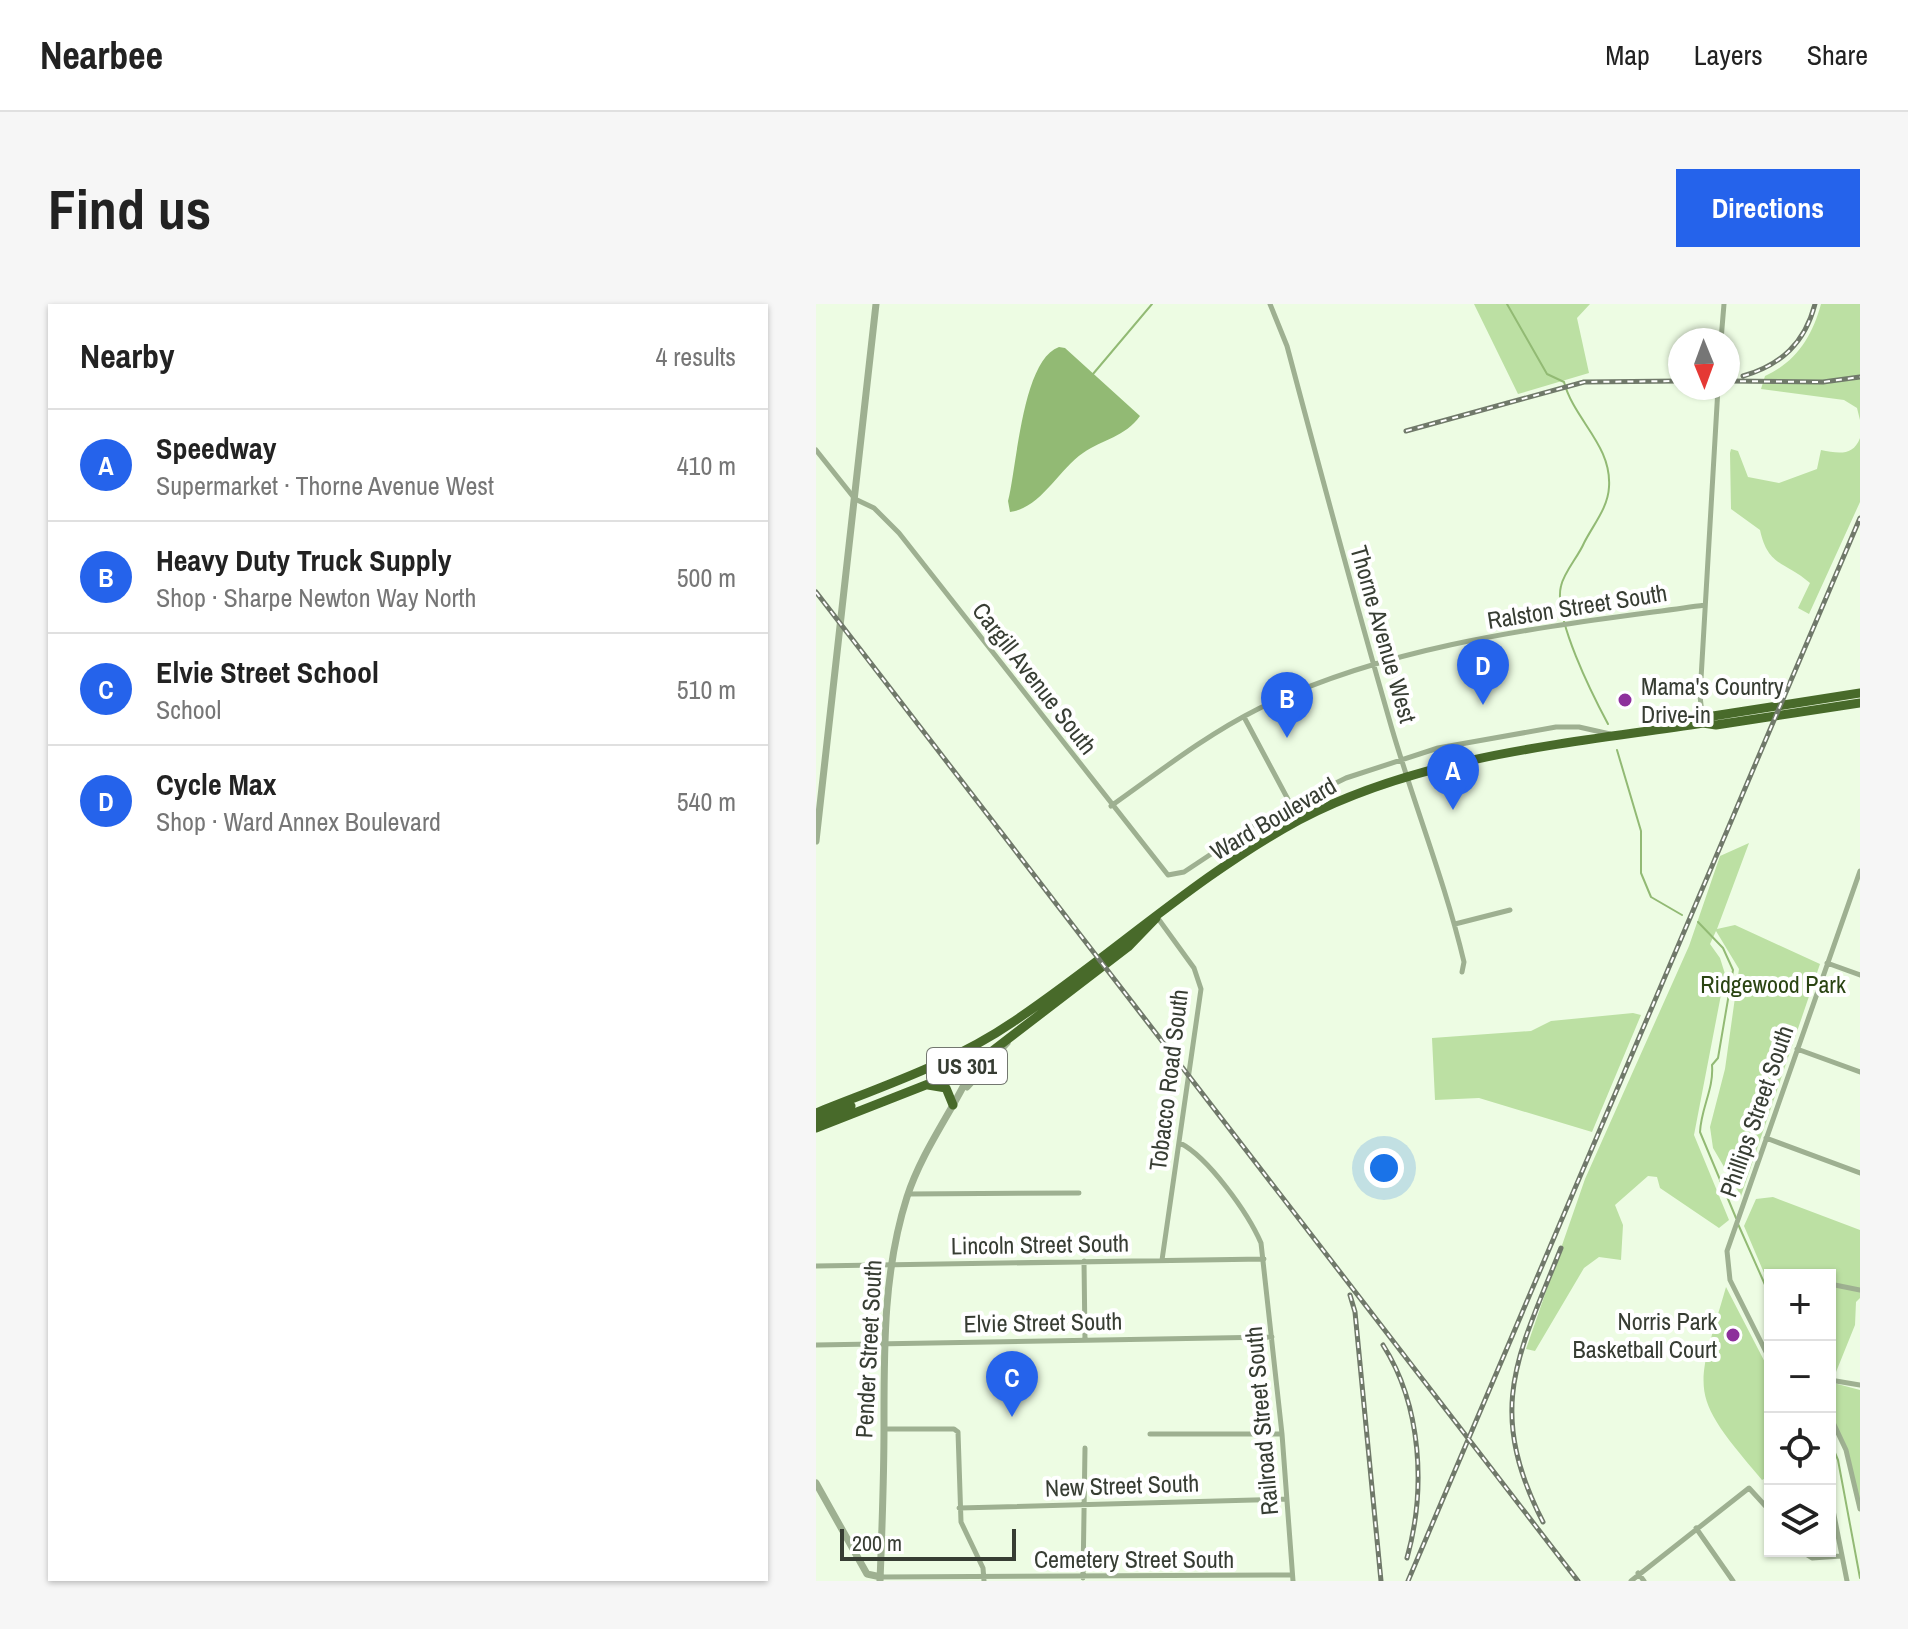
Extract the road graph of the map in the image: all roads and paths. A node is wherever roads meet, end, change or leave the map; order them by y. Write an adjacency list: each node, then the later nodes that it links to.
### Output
1 (876, 304): 7 (street)
2 (1270, 304): 9 (street, Thorne Avenue West)
3 (1724, 304): 4 (street)
4 (1722, 328)
5 (1717, 400): 8 (street)
6 (816, 450): 7 (street, Cargill Avenue South)
7 (855, 499): 18 (street, Cargill Avenue South); 19 (street)
8 (1705, 605): 9 (street, Ralston Street South); 13 (street)
9 (1375, 664): 12 (street, Ralston Street South); 15 (street, Thorne Avenue West)
10 (1860, 693): 13 (highway, Ward Boulevard)
11 (1860, 703): 13 (highway, Ward Boulevard)
12 (1244, 717): 17 (street); 18 (street, Ralston Street South)
13 (1703, 723): 14 (highway, Ward Boulevard)
14 (1616, 736): 15 (street); 16 (highway, Ward Boulevard)
15 (1401, 758): 16 (street, Thorne Avenue West); 17 (street)
16 (1407, 776): 20 (highway, Ward Boulevard); 28 (street, Thorne Avenue West)
17 (1290, 804): 20 (street); 22 (street)
18 (1111, 806): 22 (street, Cargill Avenue South)
19 (818, 808): 21 (street)
20 (1299, 820): 23 (highway, Ward Boulevard)
21 (816, 841)
22 (1222, 847): 23 (street)
23 (1232, 862): 27 (highway, Ward Boulevard)
24 (1860, 871): 25 (street, Phillips Street South)
25 (1858, 880): 29 (street, Phillips Street South)
26 (1510, 910): 28 (street)
27 (1157, 916): 32 (highway, Ward Boulevard / US 301); 33 (highway, Ward Boulevard / US 301); 47 (street, Tobacco Road South)
28 (1455, 924): 30 (street, Thorne Avenue West)
29 (1827, 963): 31 (street); 34 (street, Phillips Street South)
30 (1462, 972)
31 (1860, 975)
32 (988, 1037): 35 (highway); 36 (highway, Ward Boulevard / US 301)
33 (1009, 1041): 35 (highway, Ward Boulevard / US 301); 39 (street, Pender Street South)
34 (1797, 1049): 37 (street); 46 (street, Phillips Street South)
35 (976, 1061): 38 (highway, Ward Boulevard / US 301); 39 (street, Pender Street South)
36 (921, 1070): 40 (highway, Ward Boulevard / US 301); 44 (highway)
37 (1860, 1072)
38 (925, 1085): 41 (highway); 45 (highway, Ward Boulevard / US 301)
39 (962, 1091): 41 (street, Pender Street South)
40 (844, 1101): 42 (highway); 43 (highway, Ward Boulevard / US 301)
41 (953, 1105): 50 (street, Pender Street South)
42 (816, 1106)
43 (816, 1113)
44 (816, 1120)
45 (816, 1128)
46 (1766, 1138): 48 (street); 62 (street, Phillips Street South)
47 (1180, 1143): 51 (street, Railroad Street South); 52 (street, Tobacco Road South)
48 (1860, 1173)
49 (1079, 1193): 50 (street)
50 (908, 1194): 54 (street, Pender Street South)
51 (1264, 1259): 52 (street, Lincoln Street South); 58 (street, Railroad Street South)
52 (1162, 1260): 53 (street, Lincoln Street South)
53 (1084, 1261): 54 (street, Lincoln Street South); 59 (street)
54 (890, 1263): 55 (street, Lincoln Street South); 60 (street, Pender Street South)
55 (816, 1266)
56 (1836, 1285): 57 (street)
57 (1860, 1290)
58 (1272, 1337): 59 (street, Elvie Street South); 68 (street, Railroad Street South)
59 (1085, 1340): 60 (street, Elvie Street South)
60 (885, 1343): 61 (street, Elvie Street South); 65 (street, Pender Street South)
61 (816, 1345)
62 (1764, 1348)
63 (1836, 1381): 64 (street)
64 (1860, 1385)
65 (884, 1429): 74 (street); 83 (street, Pender Street South)
66 (1836, 1429): 75 (street)
67 (1150, 1434): 68 (street)
68 (1282, 1434): 71 (street, Railroad Street South)
69 (1085, 1448): 72 (street)
70 (816, 1483): 83 (street)
71 (1286, 1499): 72 (street, New Street South); 82 (street, Railroad Street South)
72 (1085, 1503): 74 (street, New Street South); 81 (street)
73 (1764, 1504): 76 (street)
74 (959, 1508): 84 (street)
75 (1860, 1509)
76 (1696, 1528): 80 (street); 88 (street)
77 (1836, 1528): 79 (street)
78 (1836, 1556): 79 (street)
79 (1841, 1556): 89 (street)
80 (1638, 1573): 86 (street); 87 (street)
81 (1083, 1578): 84 (street, Cemetery Street South); 85 (street, Cemetery Street South)
82 (1292, 1578): 85 (street, Cemetery Street South)
83 (880, 1579): 84 (street, Cemetery Street South)
84 (984, 1579)
85 (1169, 1579)
86 (1631, 1581)
87 (1644, 1581)
88 (1733, 1581)
89 (1847, 1581)

